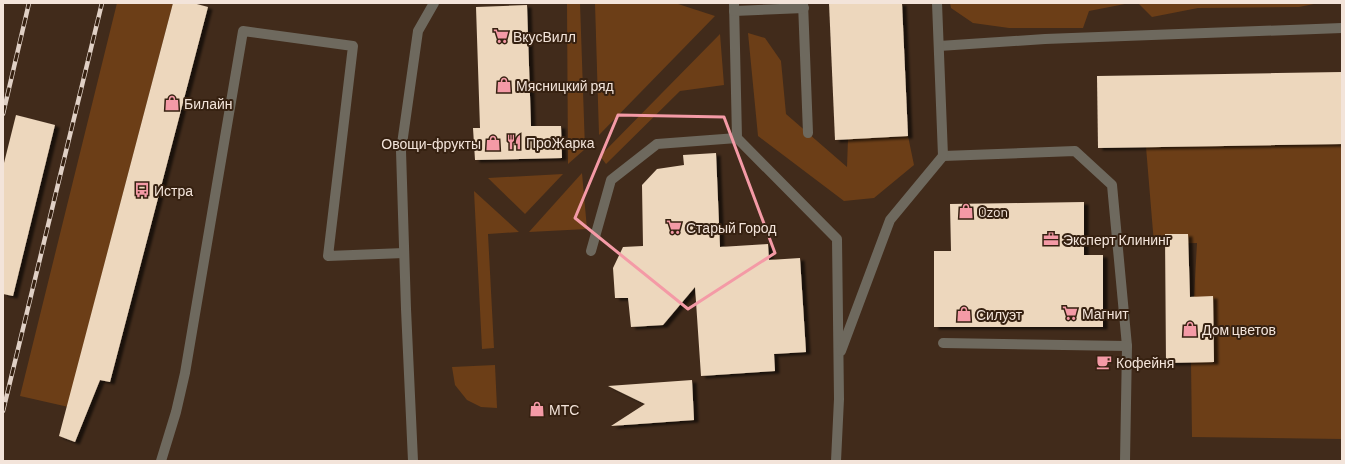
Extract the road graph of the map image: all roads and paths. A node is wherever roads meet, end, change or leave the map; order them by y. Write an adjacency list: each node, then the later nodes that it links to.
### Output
1 (434, 3): 11 (street)
2 (937, 3): 6 (street)
3 (804, 6): 4 (street); 7 (street)
4 (734, 7): 8 (street)
5 (1342, 28): 6 (street)
6 (939, 46): 9 (street)
7 (808, 134)
8 (737, 138): 10 (street); 14 (street)
9 (943, 156): 13 (street); 14 (street)
10 (591, 251)
11 (404, 253): 15 (street); 16 (street)
12 (943, 343): 13 (street)
13 (1127, 346): 18 (street)
14 (839, 357): 17 (street)
15 (161, 461)
16 (413, 461)
17 (836, 461)
18 (1125, 461)

